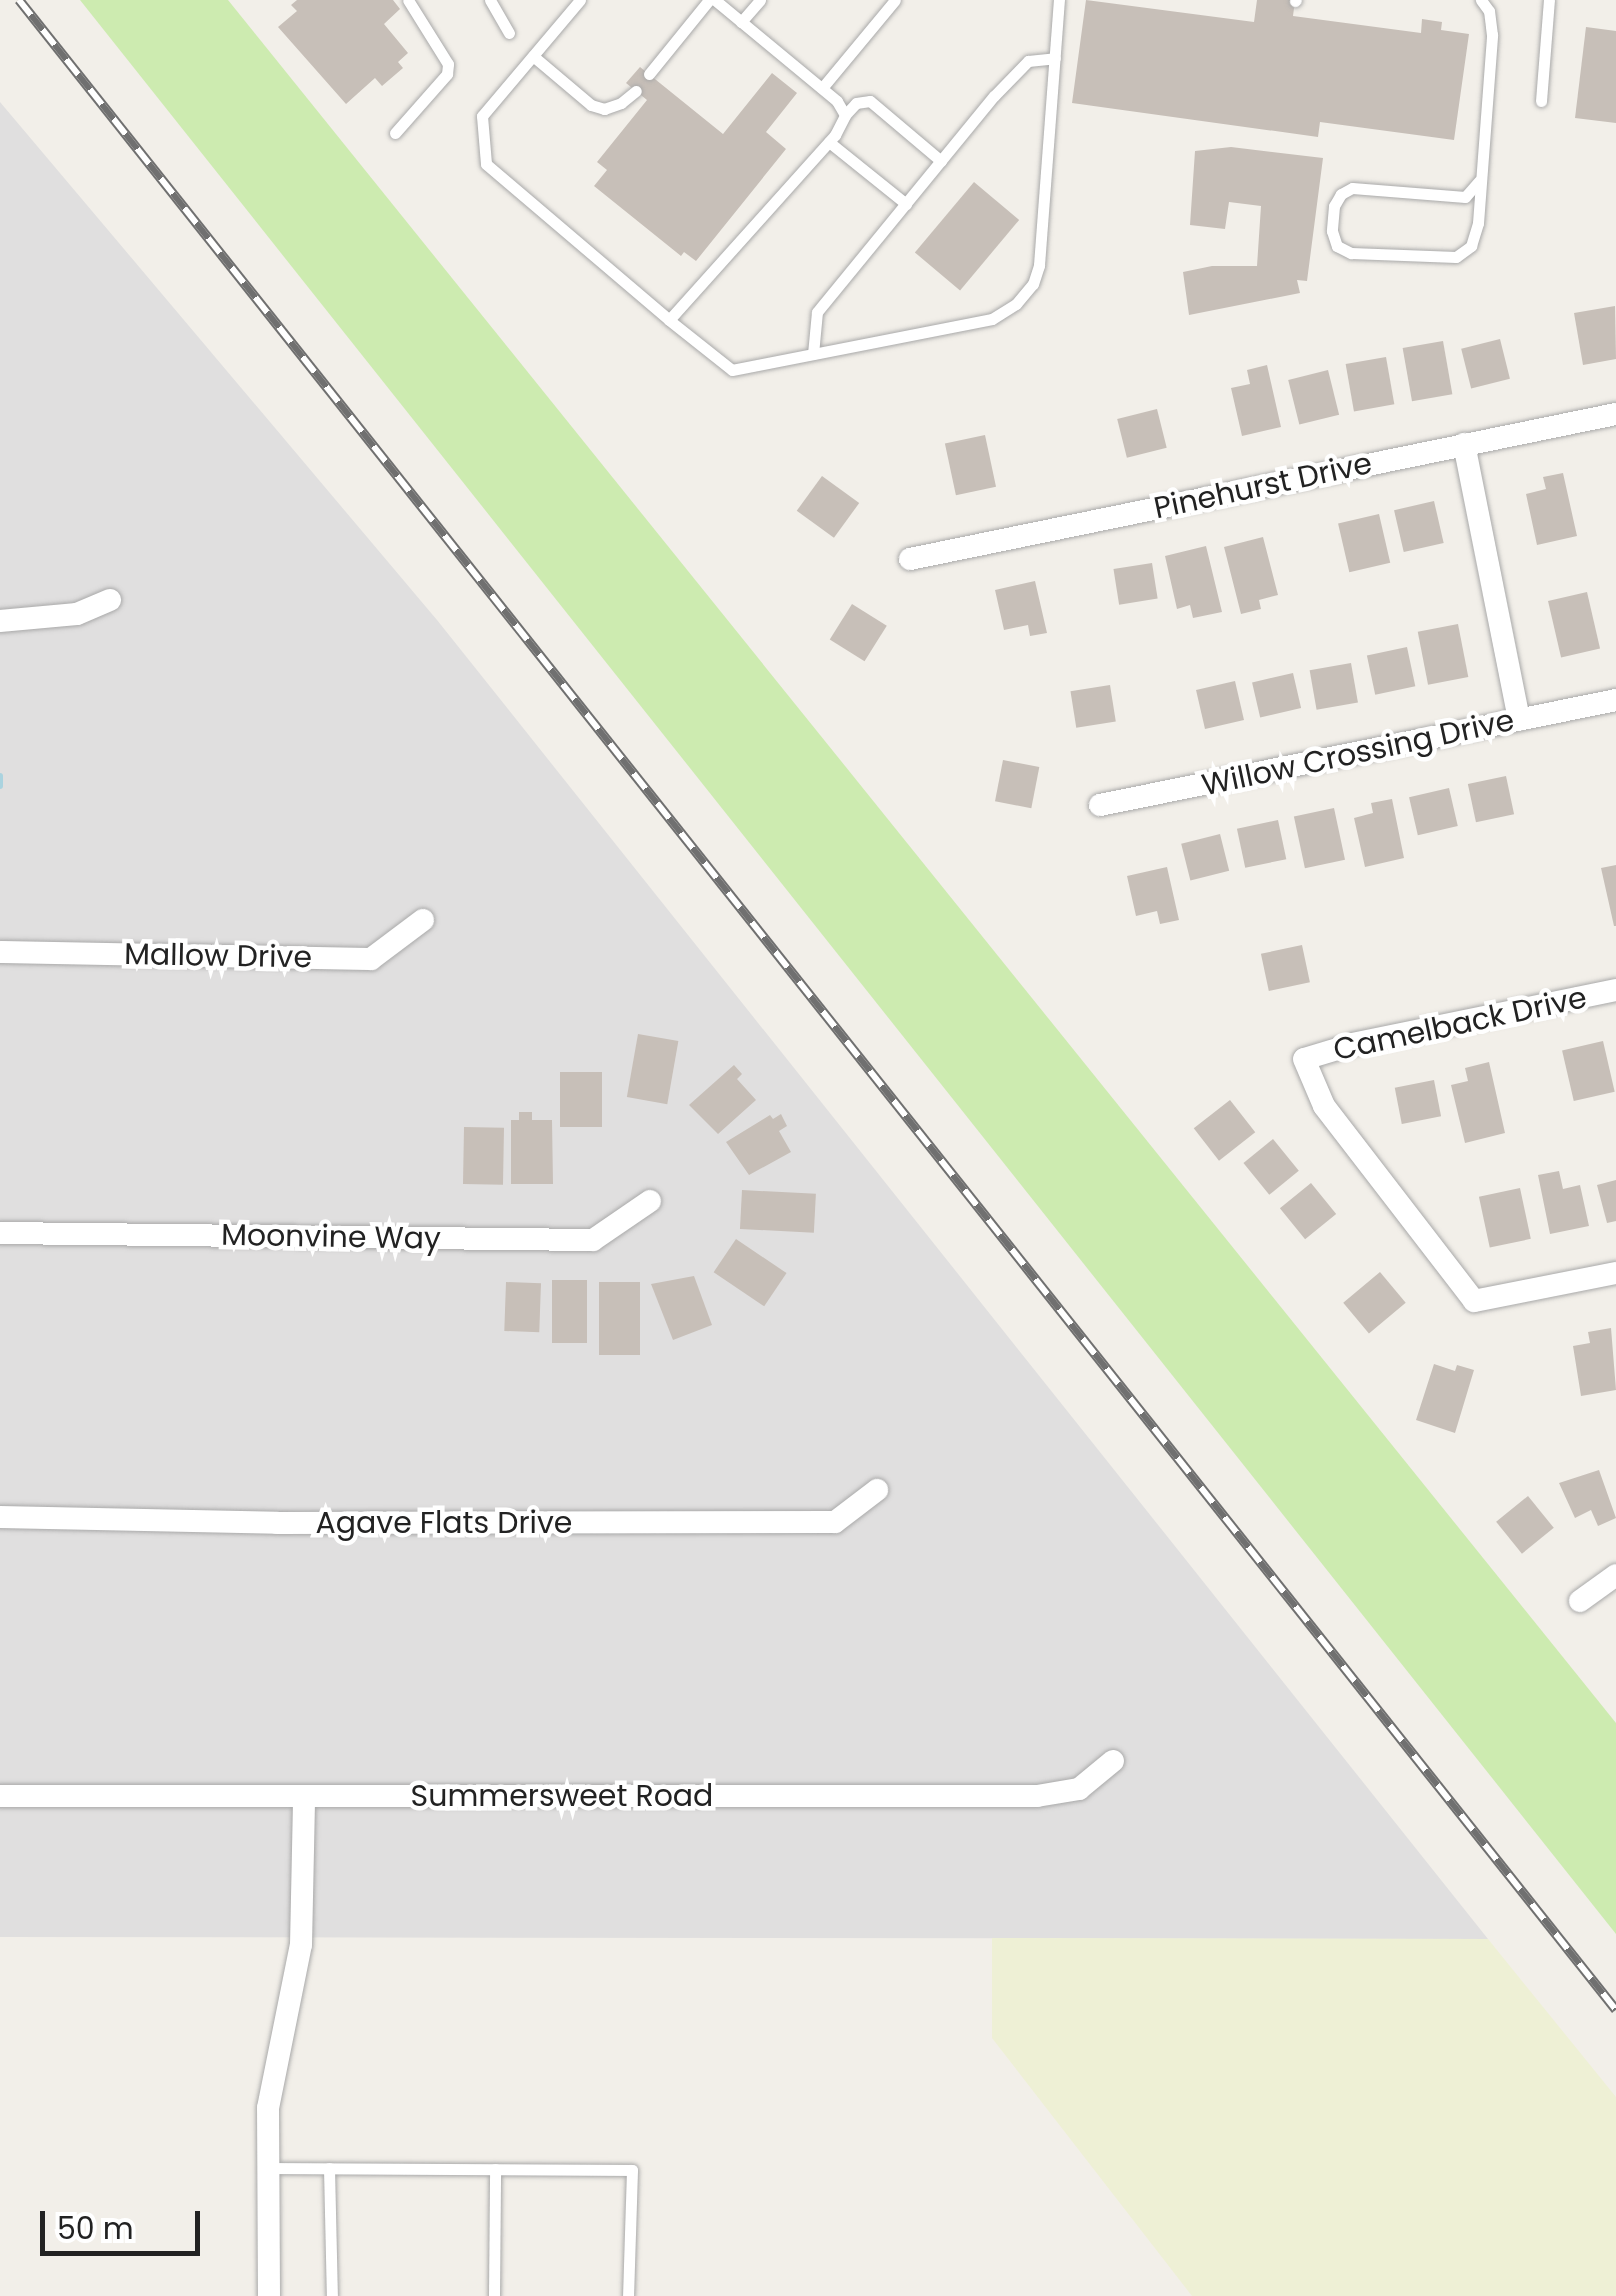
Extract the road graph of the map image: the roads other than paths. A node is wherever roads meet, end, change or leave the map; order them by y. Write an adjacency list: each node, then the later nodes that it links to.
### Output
1 (408, 0): 19 (lane)
2 (490, 0): 11 (lane)
3 (580, 0): 12 (lane)
4 (712, 0): 10 (lane); 14 (lane)
5 (760, 0): 10 (lane)
6 (895, 0): 15 (lane)
7 (1059, 0): 13 (lane)
8 (1481, 0): 22 (lane)
9 (1549, 0): 17 (lane)
10 (741, 22): 15 (lane)
11 (509, 33)
12 (534, 56): 16 (lane); 24 (lane)
13 (1055, 58): 21 (lane); 25 (lane)
14 (649, 74)
15 (822, 88): 18 (lane)
16 (636, 91)
17 (1541, 101)
18 (845, 114): 20 (lane); 21 (lane)
19 (395, 133)
20 (829, 142): 23 (lane); 24 (lane)
21 (941, 161): 23 (lane)
22 (1480, 181): 22 (lane)
23 (906, 204): 25 (lane)
24 (670, 320): 25 (lane)
25 (813, 354)
26 (1616, 414): 27 (street, Pinehurst Drive)
27 (1464, 444): 28 (street, Pinehurst Drive); 32 (street)
28 (910, 559)
29 (110, 600): 30 (street)
30 (0, 620)
31 (1616, 700): 32 (street, Willow Crossing Drive)
32 (1519, 720): 33 (street, Willow Crossing Drive)
33 (1100, 805)
34 (423, 920): 35 (street, Mallow Drive)
35 (0, 952)
36 (1616, 990): 39 (street, Camelback Drive)
37 (650, 1201): 38 (street, Moonvine Way)
38 (0, 1233)
39 (1616, 1272)
40 (878, 1490): 41 (street, Agave Flats Drive)
41 (0, 1516)
42 (1616, 1576): 43 (street)
43 (1580, 1601)
44 (1114, 1762): 46 (street, Summersweet Road)
45 (0, 1796): 46 (street, Summersweet Road)
46 (304, 1796): 47 (street)
47 (268, 2168): 48 (lane); 50 (street)
48 (329, 2168): 49 (lane); 51 (lane)
49 (495, 2169): 52 (lane); 53 (lane)
50 (269, 2296)
51 (332, 2296)
52 (494, 2296)
53 (628, 2296)

